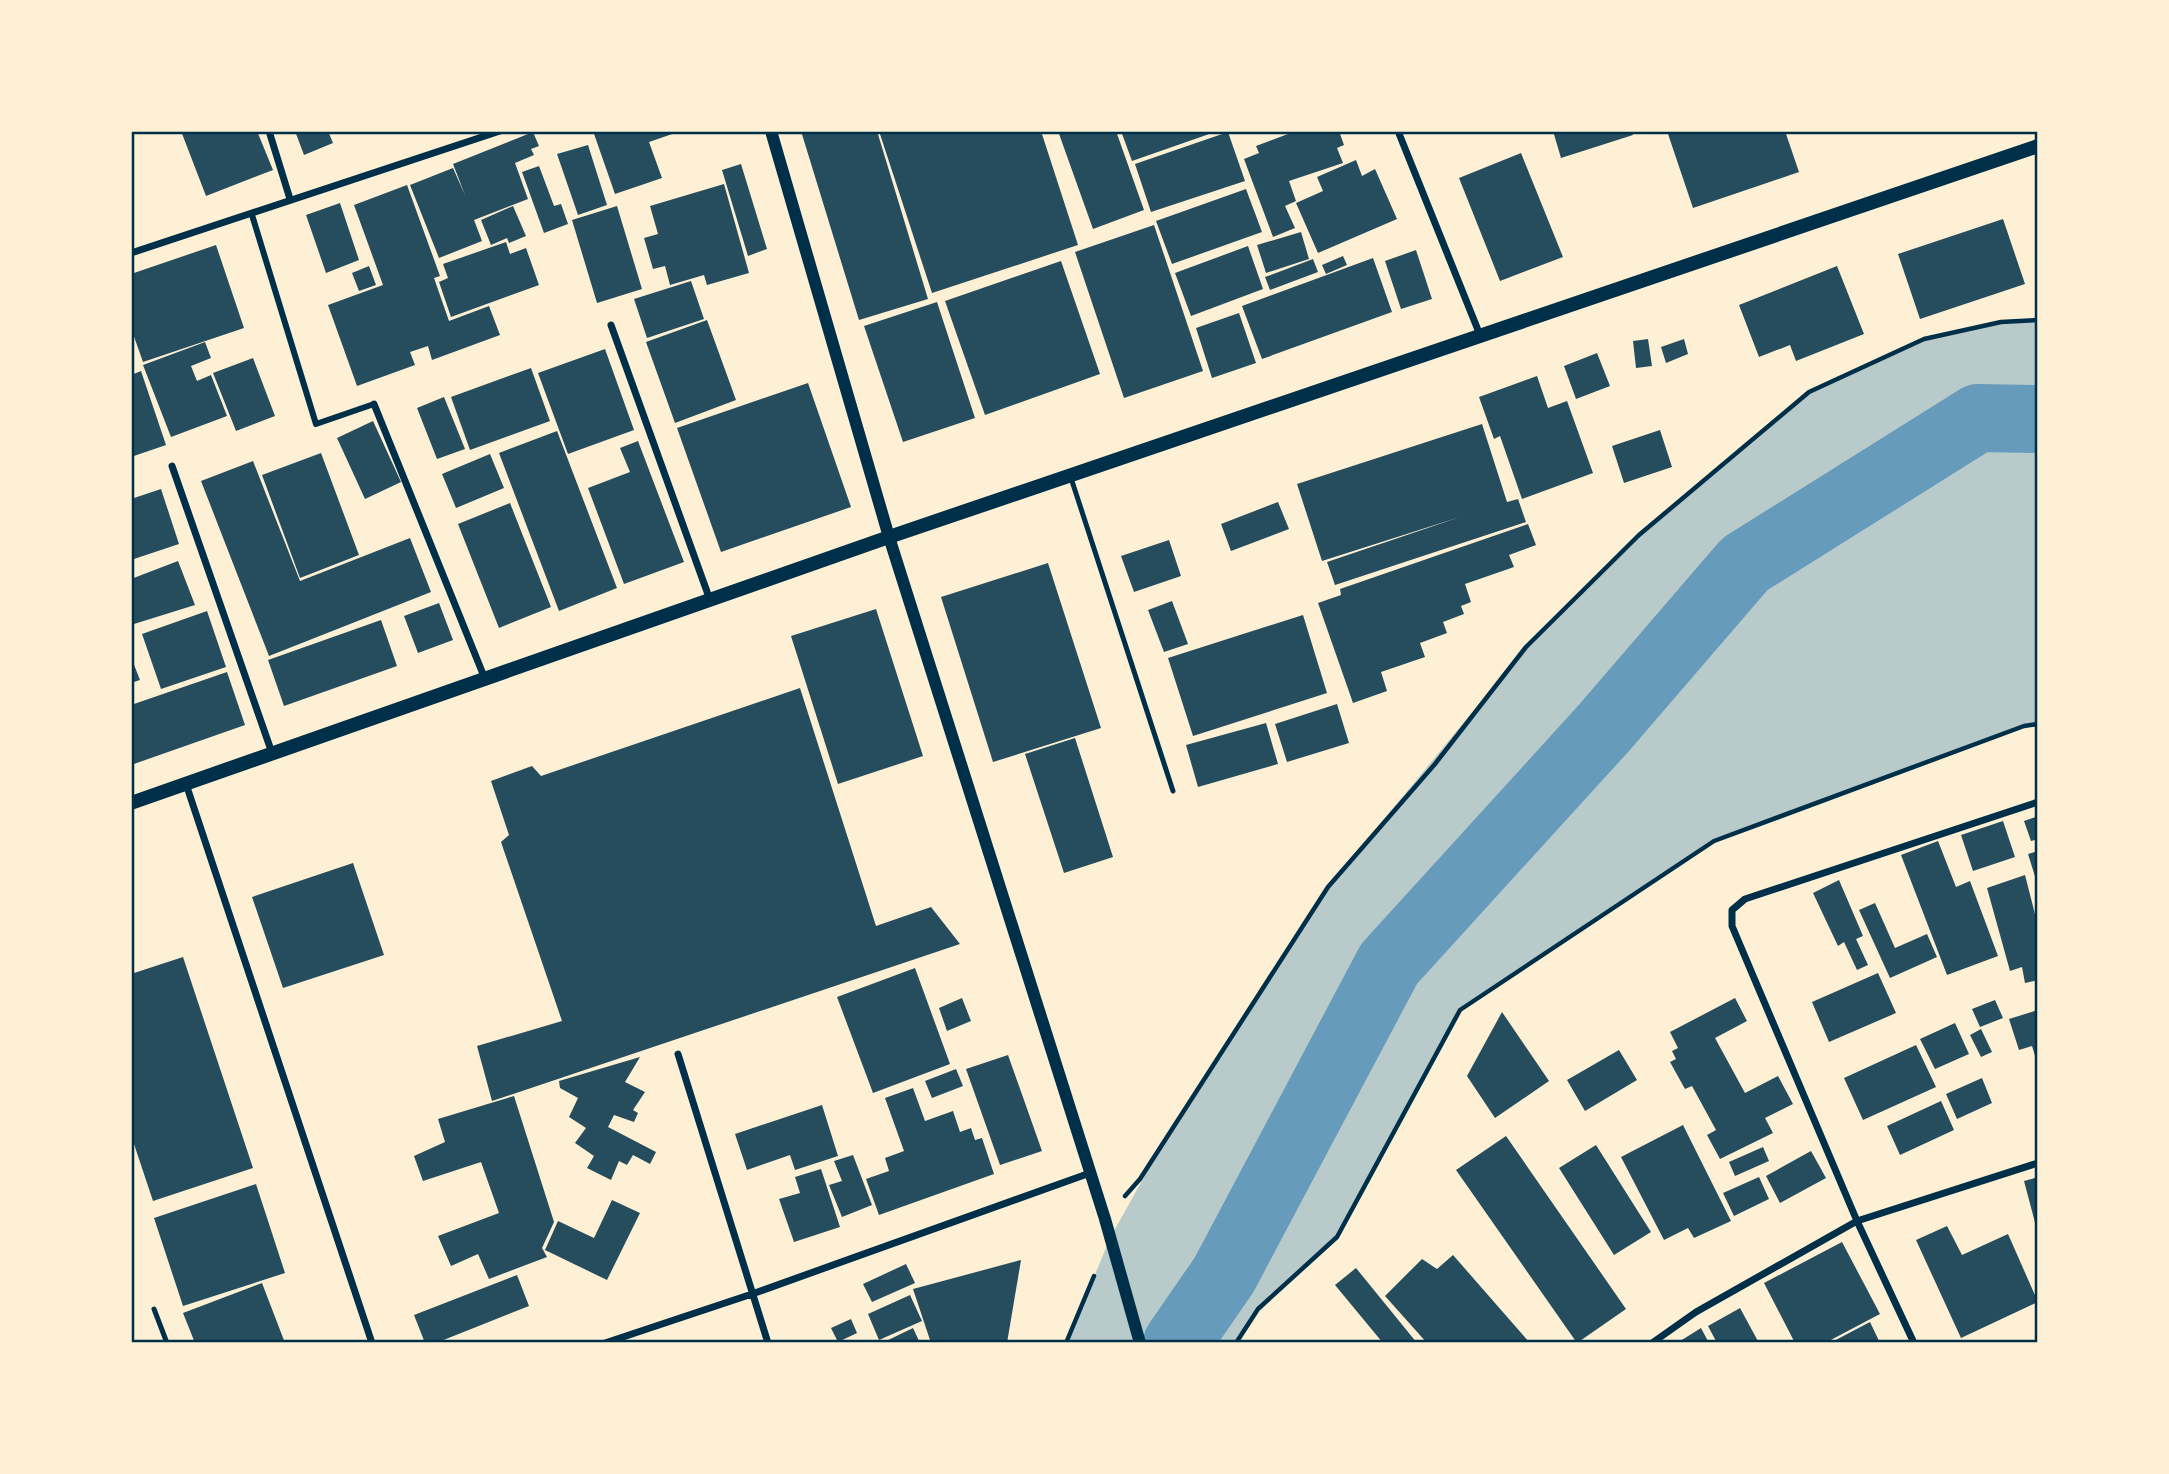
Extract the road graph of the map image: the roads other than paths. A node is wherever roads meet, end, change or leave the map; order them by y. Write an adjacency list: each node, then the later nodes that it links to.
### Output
1 (269, 131): 6 (street)
2 (500, 131): 6 (street)
3 (771, 131): 14 (street)
4 (1398, 131): 10 (street)
5 (2038, 146): 10 (main road)
6 (290, 199): 7 (street)
7 (252, 215): 8 (street); 11 (street)
8 (131, 253)
9 (611, 324): 15 (street)
10 (1481, 336): 13 (main road)
11 (374, 404): 16 (street)
12 (172, 466): 17 (street)
13 (1070, 475): 14 (main road); 19 (lane)
14 (889, 537): 15 (main road); 24 (street)
15 (710, 600): 16 (main road)
16 (485, 679): 17 (main road)
17 (273, 754): 18 (main road)
18 (186, 784): 21 (main road); 29 (street)
19 (1173, 791)
20 (2038, 802): 25 (street)
21 (131, 803)
22 (678, 1054): 26 (street)
23 (2038, 1163): 25 (street)
24 (1090, 1173): 26 (street); 32 (street)
25 (1857, 1221): 33 (street); 34 (street)
26 (752, 1294): 30 (street); 31 (street)
27 (154, 1309): 28 (lane)
28 (167, 1343)
29 (372, 1343)
30 (605, 1343)
31 (768, 1343)
32 (1140, 1343)
33 (1652, 1343)
34 (1914, 1343)

